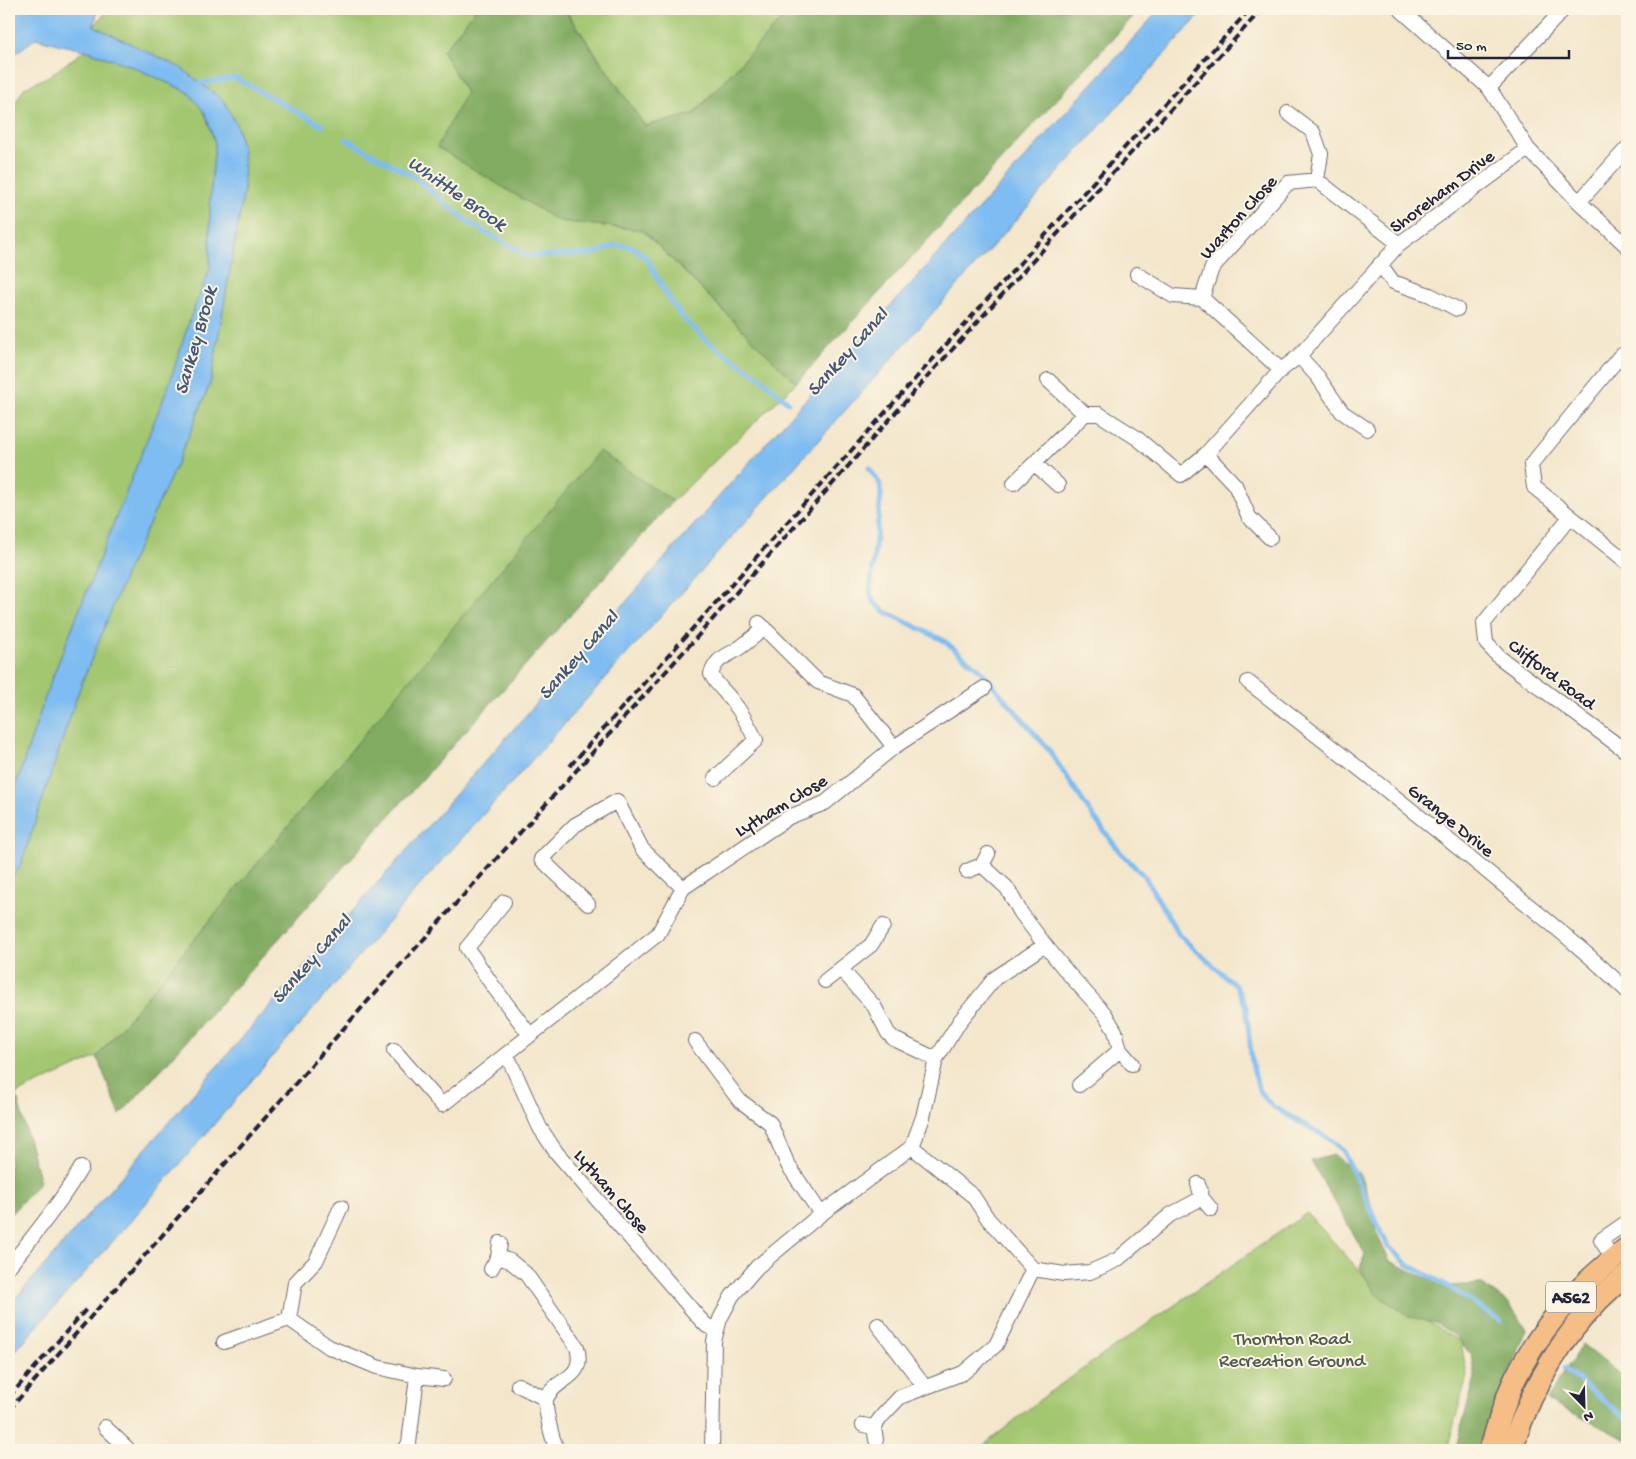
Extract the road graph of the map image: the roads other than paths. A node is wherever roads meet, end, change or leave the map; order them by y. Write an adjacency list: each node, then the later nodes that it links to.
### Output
1 (1400, 9): 3 (street)
2 (1564, 9): 3 (street)
3 (1489, 88): 6 (street)
4 (1288, 114): 7 (street)
5 (1627, 148): 8 (street)
6 (1528, 149): 8 (street); 9 (street, Shoreham Drive)
7 (1317, 180): 9 (street); 13 (street, Warton Close)
8 (1579, 202): 10 (street)
9 (1399, 244): 11 (street, Shoreham Drive)
10 (1627, 246)
11 (1380, 264): 14 (street); 16 (street, Shoreham Drive)
12 (1137, 274): 13 (street)
13 (1202, 298): 17 (street)
14 (1457, 309)
15 (1627, 353): 25 (street)
16 (1299, 356): 17 (street, Shoreham Drive); 20 (street)
17 (1281, 370): 21 (street, Shoreham Drive)
18 (1048, 380): 19 (street, Shoreham Drive)
19 (1085, 414): 21 (street, Shoreham Drive); 22 (street)
20 (1367, 428)
21 (1206, 454): 26 (street)
22 (1035, 464): 23 (street); 24 (street)
23 (1014, 482)
24 (1058, 485)
25 (1570, 517): 27 (street); 31 (street, Clifford Road)
26 (1270, 538)
27 (1627, 562)
28 (1248, 682): 41 (street, Grange Drive)
29 (984, 688): 30 (street, Lytham Close)
30 (894, 747): 32 (street); 34 (street, Lytham Close)
31 (1627, 752)
32 (715, 778)
33 (967, 871): 38 (street)
34 (683, 888): 36 (street); 42 (street, Lytham Close)
35 (504, 902): 42 (street)
36 (588, 904)
37 (883, 926): 39 (street)
38 (1045, 945): 45 (street); 47 (street)
39 (841, 969): 40 (street); 47 (street)
40 (824, 981)
41 (1627, 991)
42 (530, 1035): 46 (street, Lytham Close)
43 (696, 1040): 56 (street)
44 (394, 1050): 46 (street, Lytham Close)
45 (1120, 1050): 48 (street); 49 (street)
46 (507, 1055): 65 (street, Lytham Close)
47 (936, 1058): 50 (street)
48 (1132, 1064)
49 (1079, 1085)
50 (912, 1147): 56 (street); 61 (street)
51 (81, 1168): 60 (street)
52 (1198, 1184): 53 (street)
53 (1202, 1198): 55 (street); 61 (street)
54 (341, 1207): 63 (street)
55 (1211, 1210)
56 (821, 1214): 65 (street)
57 (1627, 1222): 59 (street)
58 (496, 1257): 71 (street)
59 (1614, 1258): 62 (main road); 78 (main road, A562)
60 (9, 1266)
61 (1033, 1269): 70 (street)
62 (1622, 1279): 79 (main road, A562)
63 (289, 1319): 66 (street); 67 (street)
64 (878, 1326): 70 (street)
65 (717, 1329): 77 (street)
66 (224, 1342)
67 (417, 1376): 68 (street); 75 (street)
68 (444, 1379)
69 (518, 1384): 71 (street)
70 (924, 1386): 73 (street)
71 (546, 1399): 76 (street)
72 (105, 1427): 74 (street)
73 (871, 1431)
74 (129, 1450)
75 (404, 1450)
76 (556, 1450)
77 (712, 1450)
78 (1490, 1450)
79 (1512, 1450)

